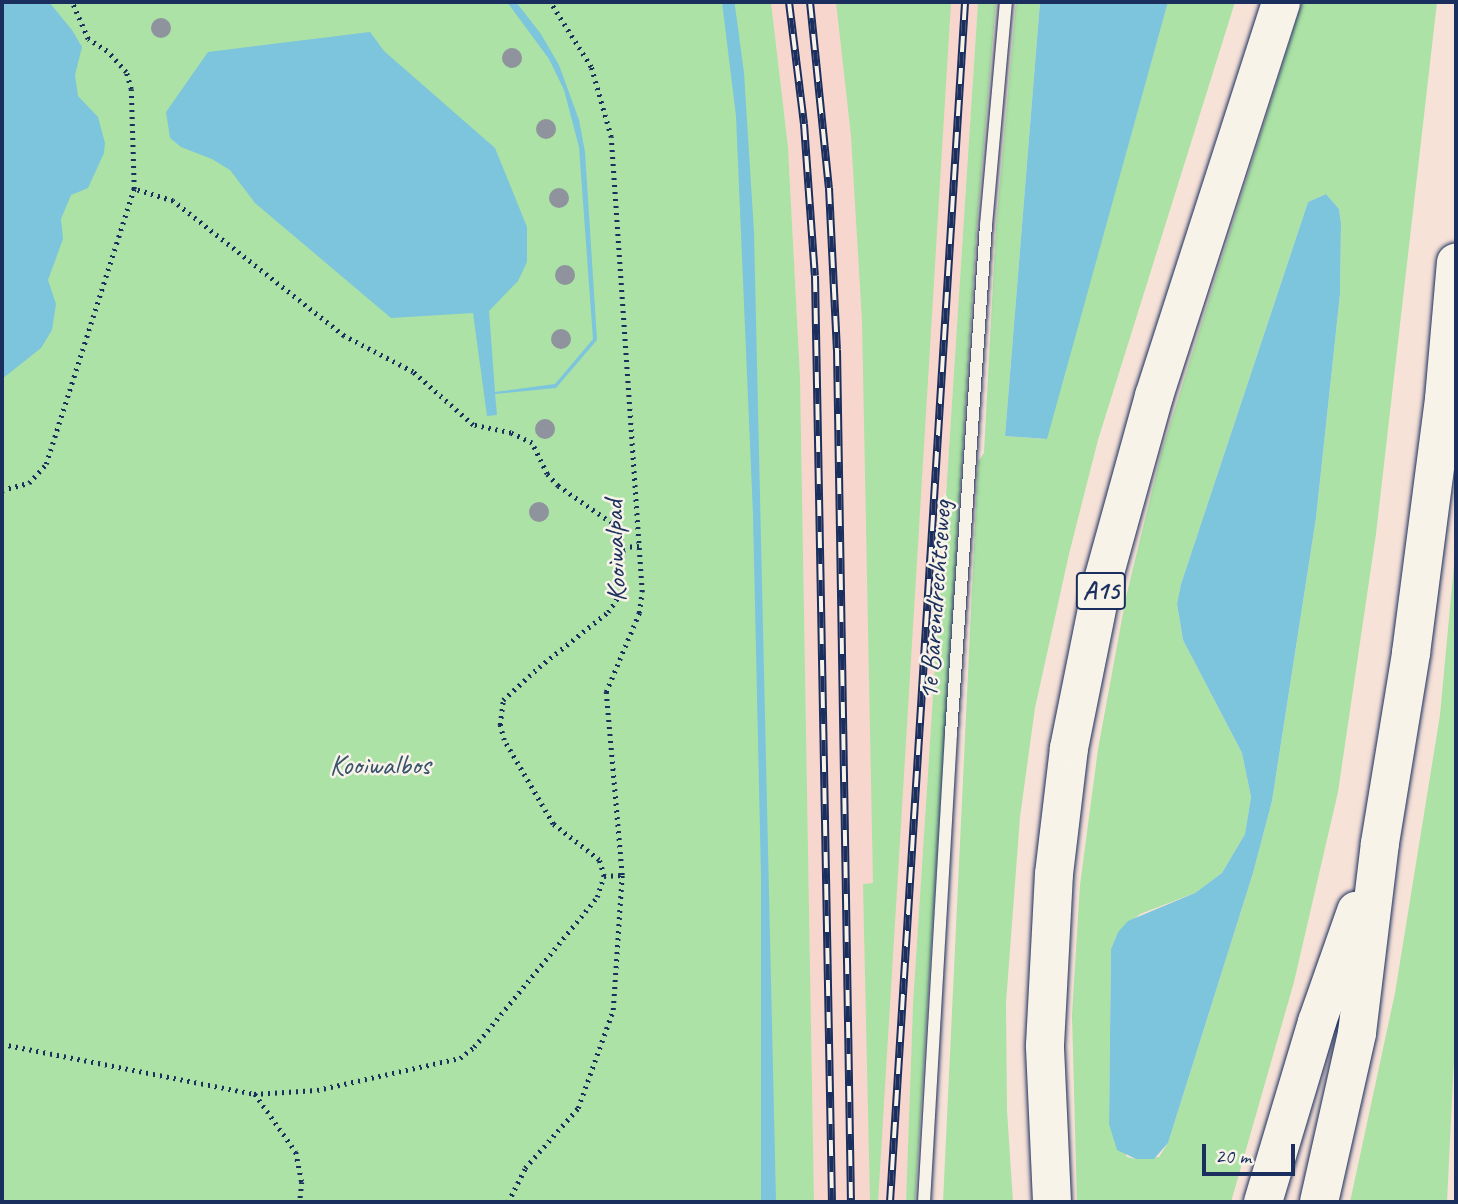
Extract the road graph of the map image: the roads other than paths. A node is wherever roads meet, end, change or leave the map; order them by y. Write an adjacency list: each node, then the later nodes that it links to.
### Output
1 (1006, 2): 5 (lane, 1e Barendrechtseweg)
2 (1281, 2): 6 (highway, A15)
3 (1456, 262): 4 (highway)
4 (1380, 843): 7 (highway); 8 (highway)
5 (924, 1202)
6 (1052, 1202)
7 (1264, 1202)
8 (1319, 1202)

